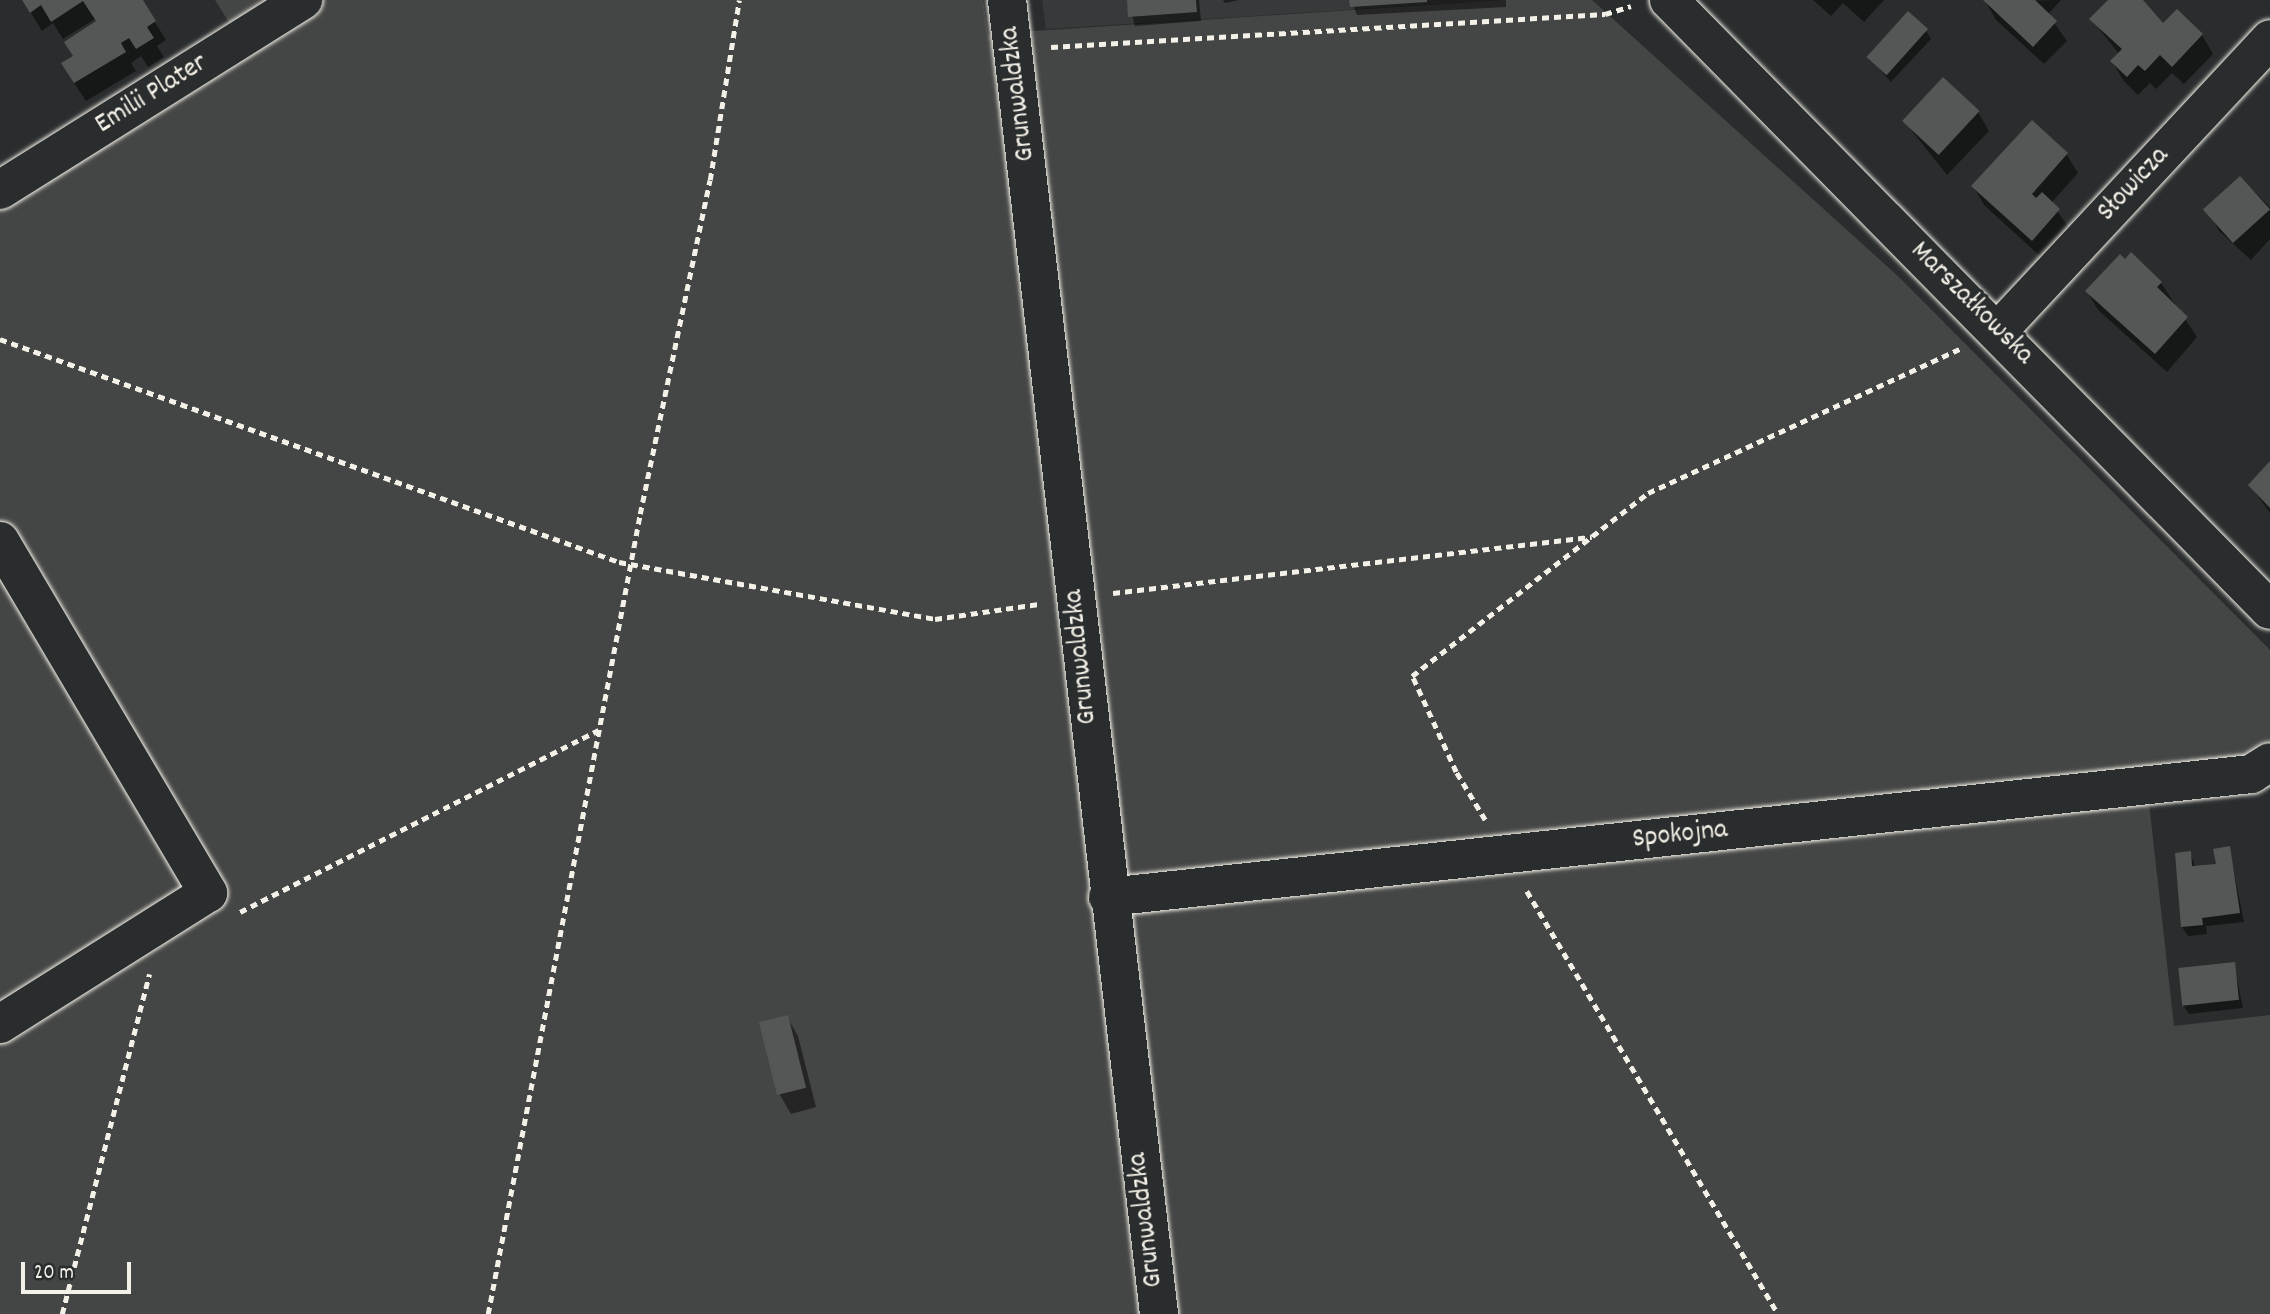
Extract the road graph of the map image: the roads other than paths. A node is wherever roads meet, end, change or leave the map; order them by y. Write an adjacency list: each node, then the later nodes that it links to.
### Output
1 (303, 0): 5 (street, Emilii Plater)
2 (1007, 0): 10 (street, Grunwaldzka)
3 (1654, 2): 6 (street, Marszałkowska)
4 (2270, 39): 6 (street, Słowicza)
5 (0, 190)
6 (1998, 331): 8 (street, Marszałkowska)
7 (0, 541): 11 (street)
8 (2270, 610)
9 (2260, 768): 10 (street, Spokojna)
10 (1108, 897): 12 (street, Grunwaldzka)
11 (0, 1024)
12 (1159, 1314)

